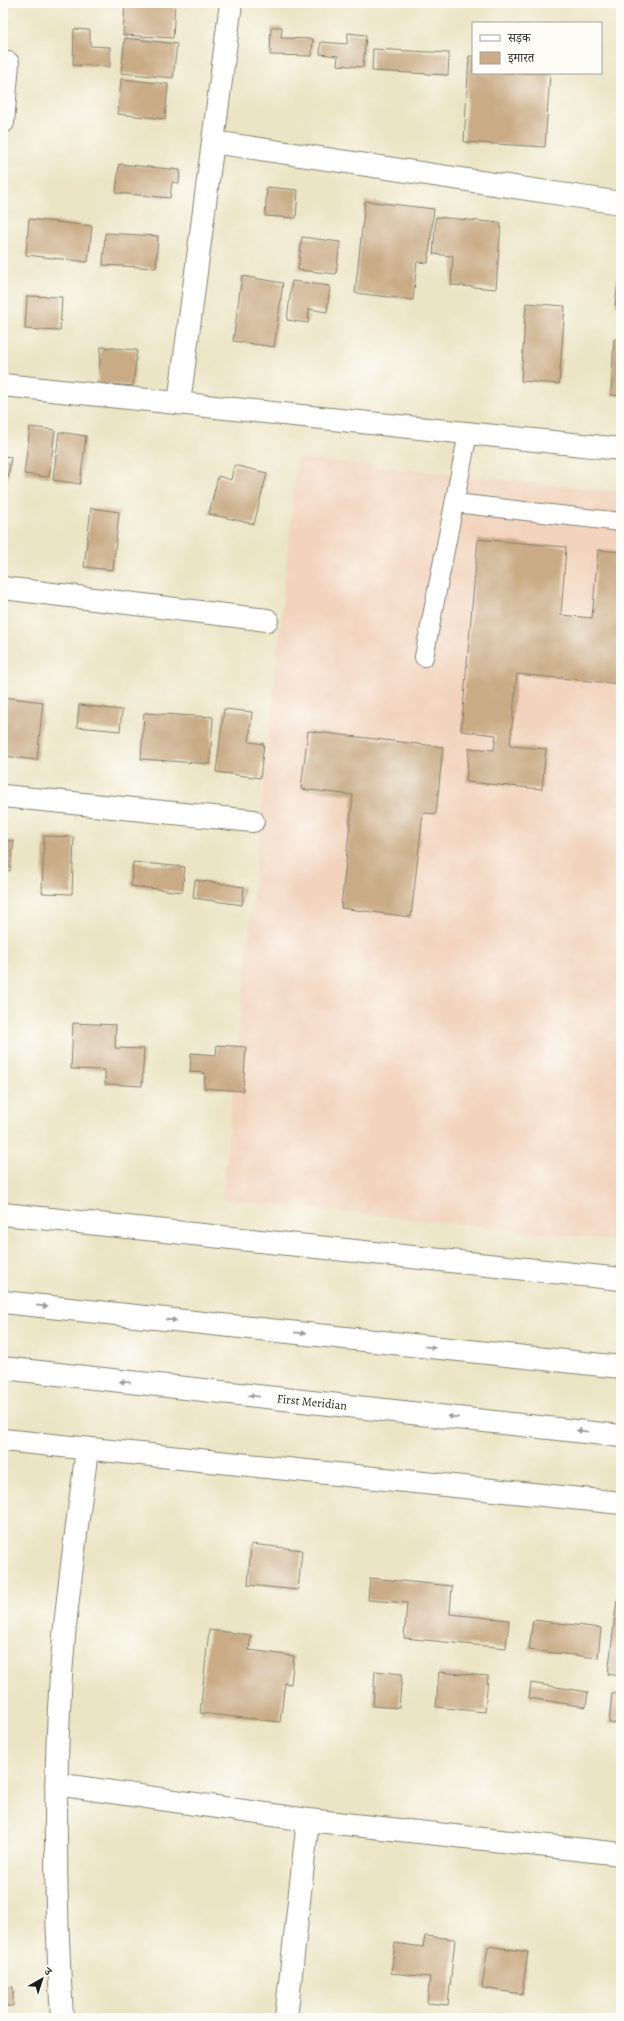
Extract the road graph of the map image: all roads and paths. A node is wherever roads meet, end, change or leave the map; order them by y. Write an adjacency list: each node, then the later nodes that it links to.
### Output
1 (231, 3): 4 (street)
2 (8, 63): 3 (street)
3 (3, 122)
4 (213, 142): 5 (street); 7 (street)
5 (621, 203)
6 (3, 385): 7 (street)
7 (179, 403): 8 (street)
8 (468, 433): 9 (street); 10 (lane)
9 (621, 449)
10 (455, 503): 11 (lane); 14 (lane)
11 (621, 522)
12 (3, 588): 13 (street)
13 (267, 620)
14 (424, 657)
15 (3, 796): 16 (street)
16 (253, 821)
17 (3, 1214): 18 (street)
18 (621, 1279)
19 (3, 1302): 20 (street, one-way to 20)
20 (621, 1367)
21 (3, 1368): 22 (street, First Meridian, one-way to 21)
22 (621, 1436)
23 (3, 1440): 24 (street)
24 (87, 1450): 25 (street); 26 (street)
25 (621, 1503)
26 (56, 1784): 27 (street); 29 (street)
27 (308, 1820): 28 (street); 30 (street)
28 (621, 1854)
29 (62, 2018)
30 (286, 2018)

